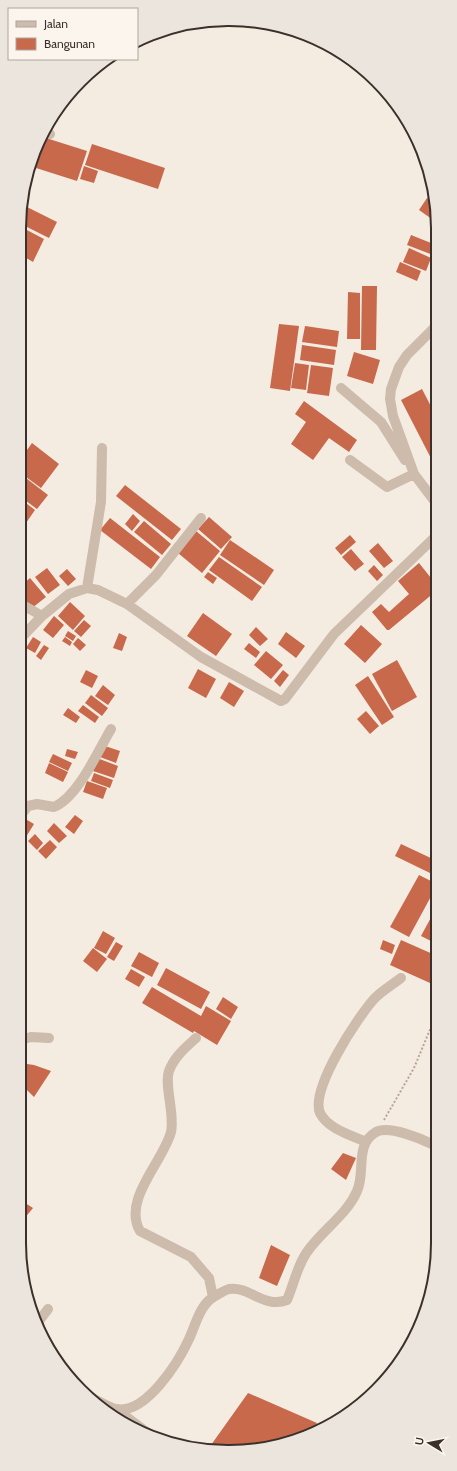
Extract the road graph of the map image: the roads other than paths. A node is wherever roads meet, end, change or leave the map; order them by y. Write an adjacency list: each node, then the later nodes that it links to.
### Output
1 (431, 331): 5 (street)
2 (341, 388): 5 (street)
3 (102, 448): 9 (street)
4 (350, 460): 5 (street)
5 (413, 471): 6 (street)
6 (431, 496)
7 (201, 518): 10 (street)
8 (431, 541): 10 (street)
9 (86, 588): 10 (street); 12 (street)
10 (127, 604)
11 (26, 606): 12 (street)
12 (42, 616): 13 (street)
13 (26, 633)
14 (111, 729): 15 (street)
15 (26, 809)
16 (401, 978): 20 (street)
17 (26, 1038): 18 (street)
18 (49, 1038)
19 (196, 1038): 22 (street)
20 (366, 1142): 21 (street); 22 (street)
21 (431, 1144)
22 (213, 1297): 26 (street)
23 (48, 1309): 24 (street)
24 (41, 1319)
25 (109, 1406): 26 (street)
26 (116, 1409): 27 (street)
27 (130, 1419)

